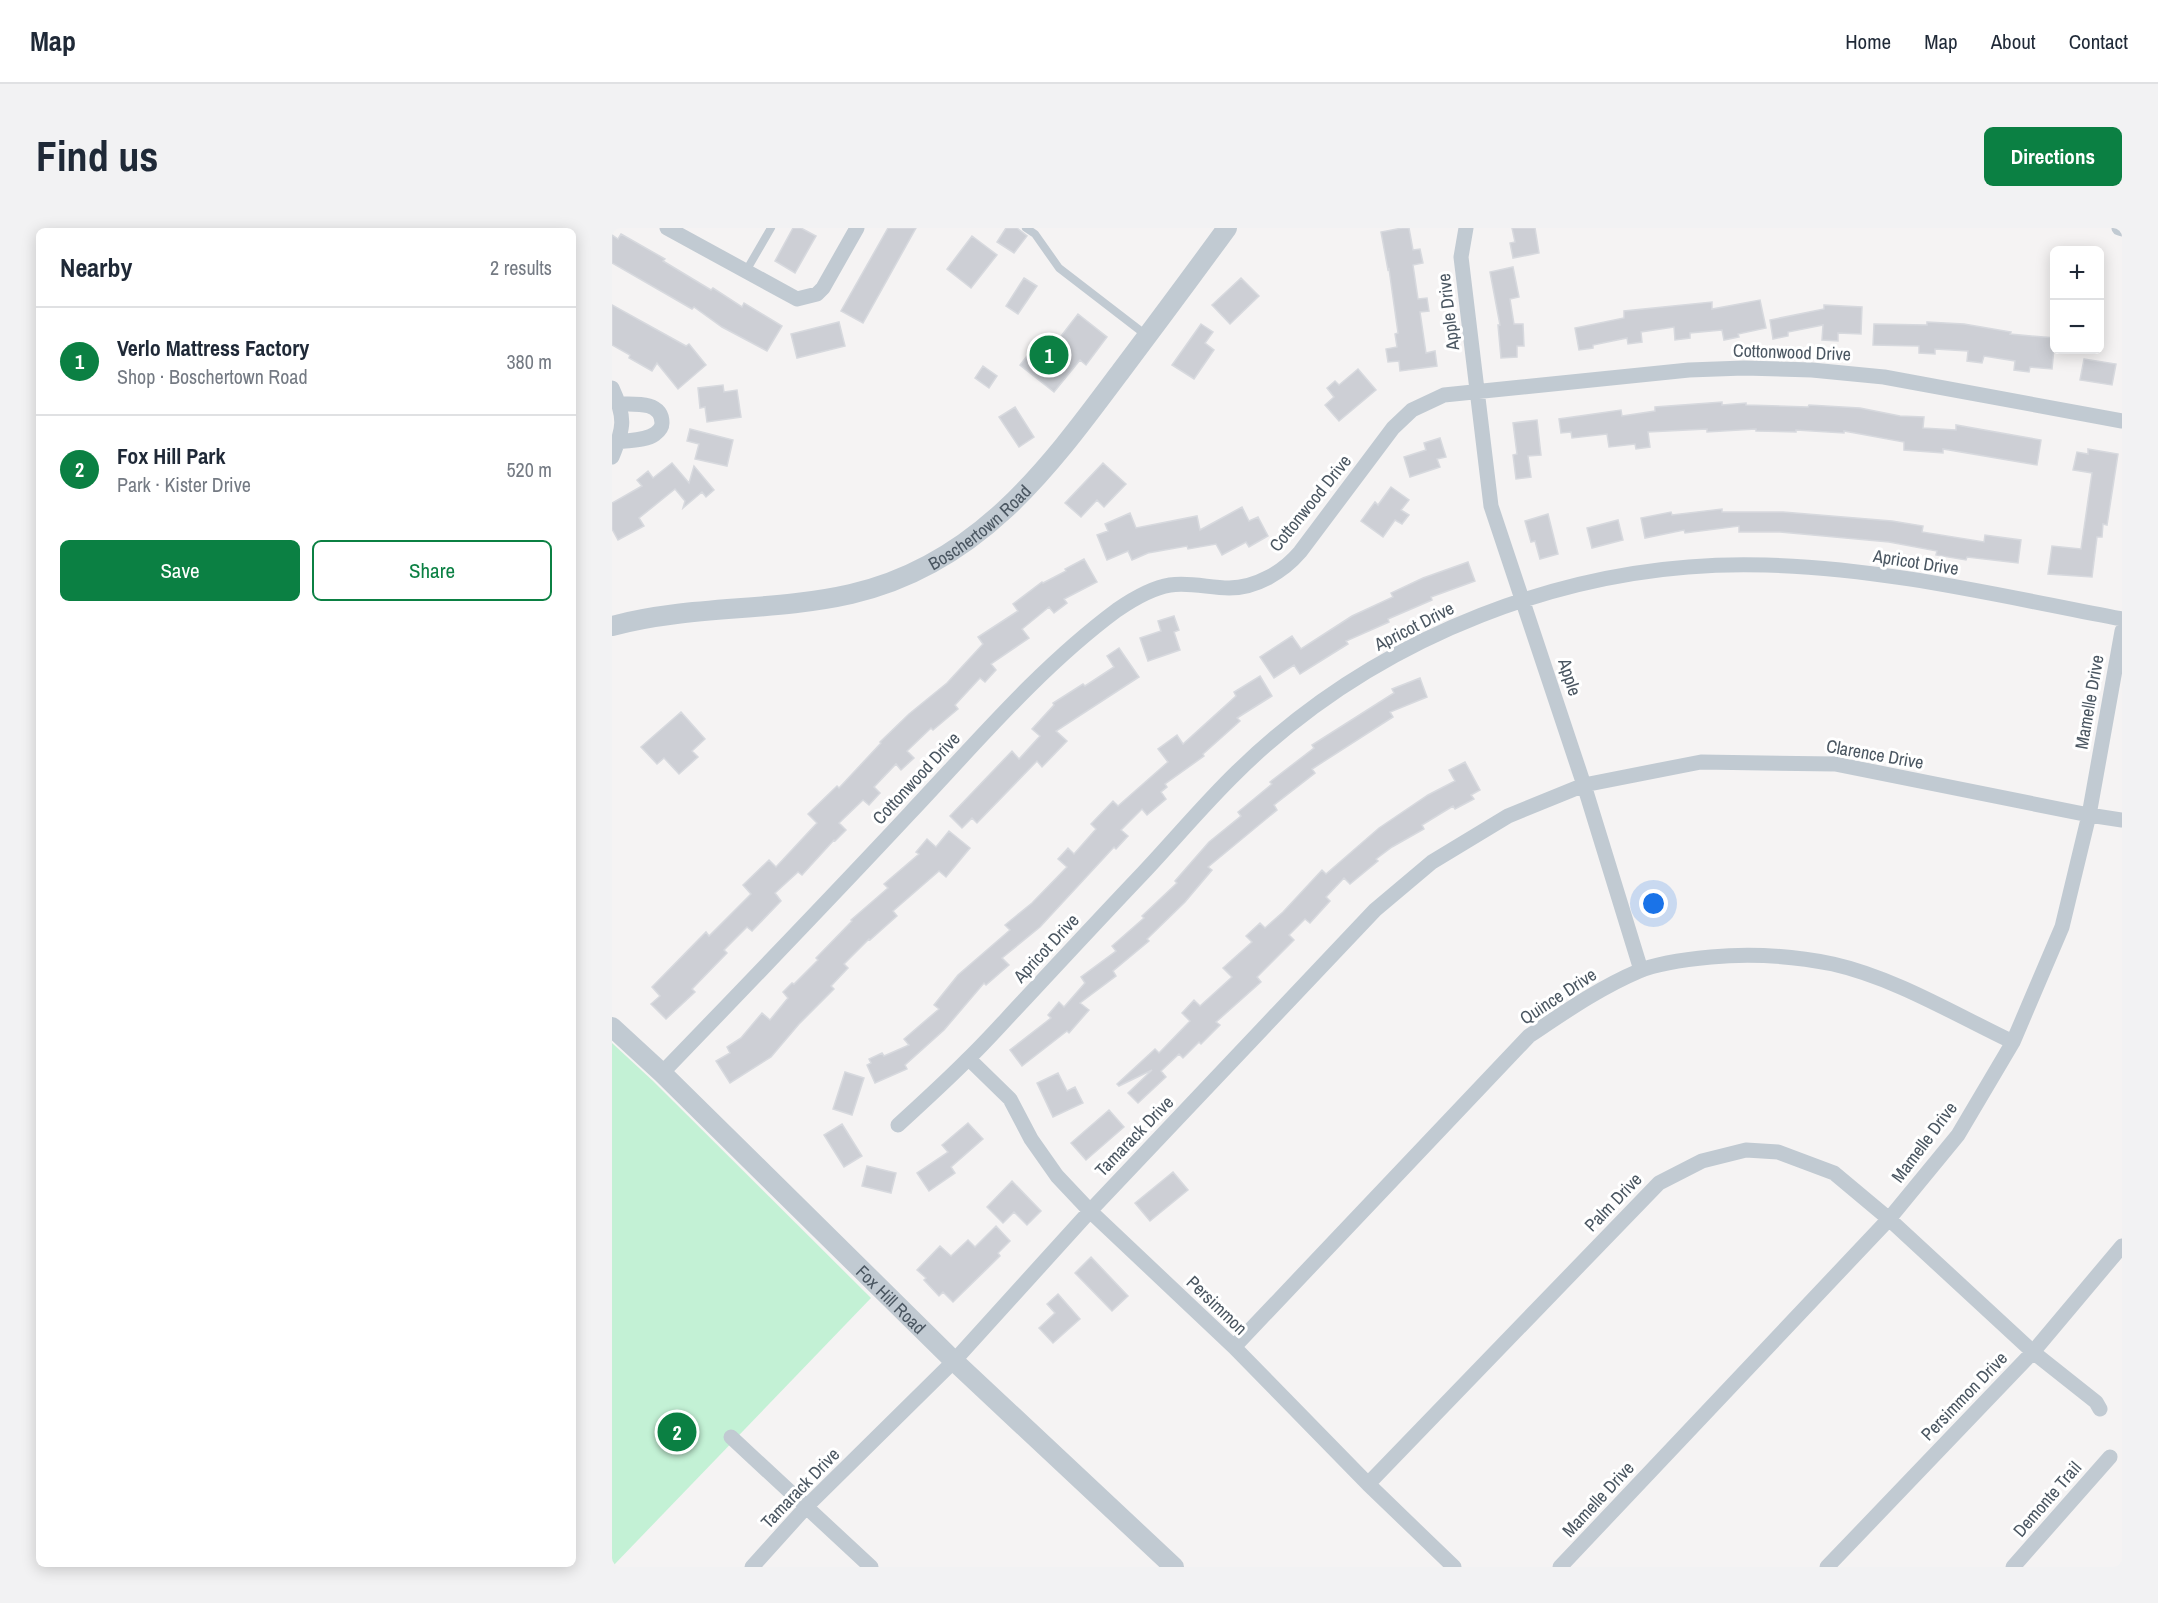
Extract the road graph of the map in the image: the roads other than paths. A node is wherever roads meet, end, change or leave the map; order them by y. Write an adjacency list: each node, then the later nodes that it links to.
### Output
1 (771, 228): 7 (lane)
2 (857, 228): 7 (street)
3 (1026, 228): 8 (lane)
4 (1227, 228): 8 (street, Boschertown Road)
5 (1466, 228): 10 (street, Apple Drive)
6 (675, 230): 7 (street)
7 (746, 271)
8 (1147, 336): 17 (street, Boschertown Road)
9 (612, 388): 11 (street)
10 (1477, 392): 12 (street, Cottonwood Drive); 15 (street, Apple); 26 (street, Cottonwood Drive)
11 (619, 404): 13 (street); 13 (street)
12 (2122, 421)
13 (618, 442): 14 (street)
14 (612, 458)
15 (1524, 599): 16 (street, Apricot Drive); 19 (street, Apple); 25 (street, Apricot Drive)
16 (2122, 619)
17 (612, 626)
18 (2122, 631): 20 (street, Mamelle Drive)
19 (1584, 785): 20 (street, Clarence Drive); 22 (street, Apple); 28 (street, Tamarack Drive)
20 (2089, 815): 21 (street, Clarence Drive); 24 (street, Mamelle Drive)
21 (2122, 820)
22 (1641, 970): 24 (street, Quince Drive); 31 (street, Quince Drive)
23 (612, 1027): 26 (street, Fox Hill Road)
24 (2013, 1042): 29 (street, Mamelle Drive)
25 (969, 1059): 27 (street, Apricot Drive); 28 (street, Persimmon)
26 (663, 1073): 33 (street, Fox Hill Road)
27 (898, 1125)
28 (1090, 1210): 31 (street, Persimmon); 33 (street, Tamarack Drive)
29 (1889, 1219): 32 (street, Palm Drive); 37 (street, Palm Drive); 43 (street, Mamelle Drive)
30 (2122, 1246): 32 (street, Persimmon Drive)
31 (1234, 1347): 37 (street, Persimmon)
32 (2033, 1352): 34 (street, Palm Drive); 44 (street, Persimmon Drive)
33 (954, 1361): 38 (street, Tamarack Drive); 41 (street, Fox Hill Road)
34 (2100, 1409)
35 (731, 1437): 38 (street)
36 (2110, 1457): 45 (street, Demonte Trail)
37 (1368, 1484): 42 (street, Persimmon)
38 (807, 1506): 39 (street, Tamarack Drive); 40 (street)
39 (752, 1567)
40 (871, 1567)
41 (1174, 1567)
42 (1454, 1567)
43 (1560, 1567)
44 (1827, 1567)
45 (2013, 1567)

